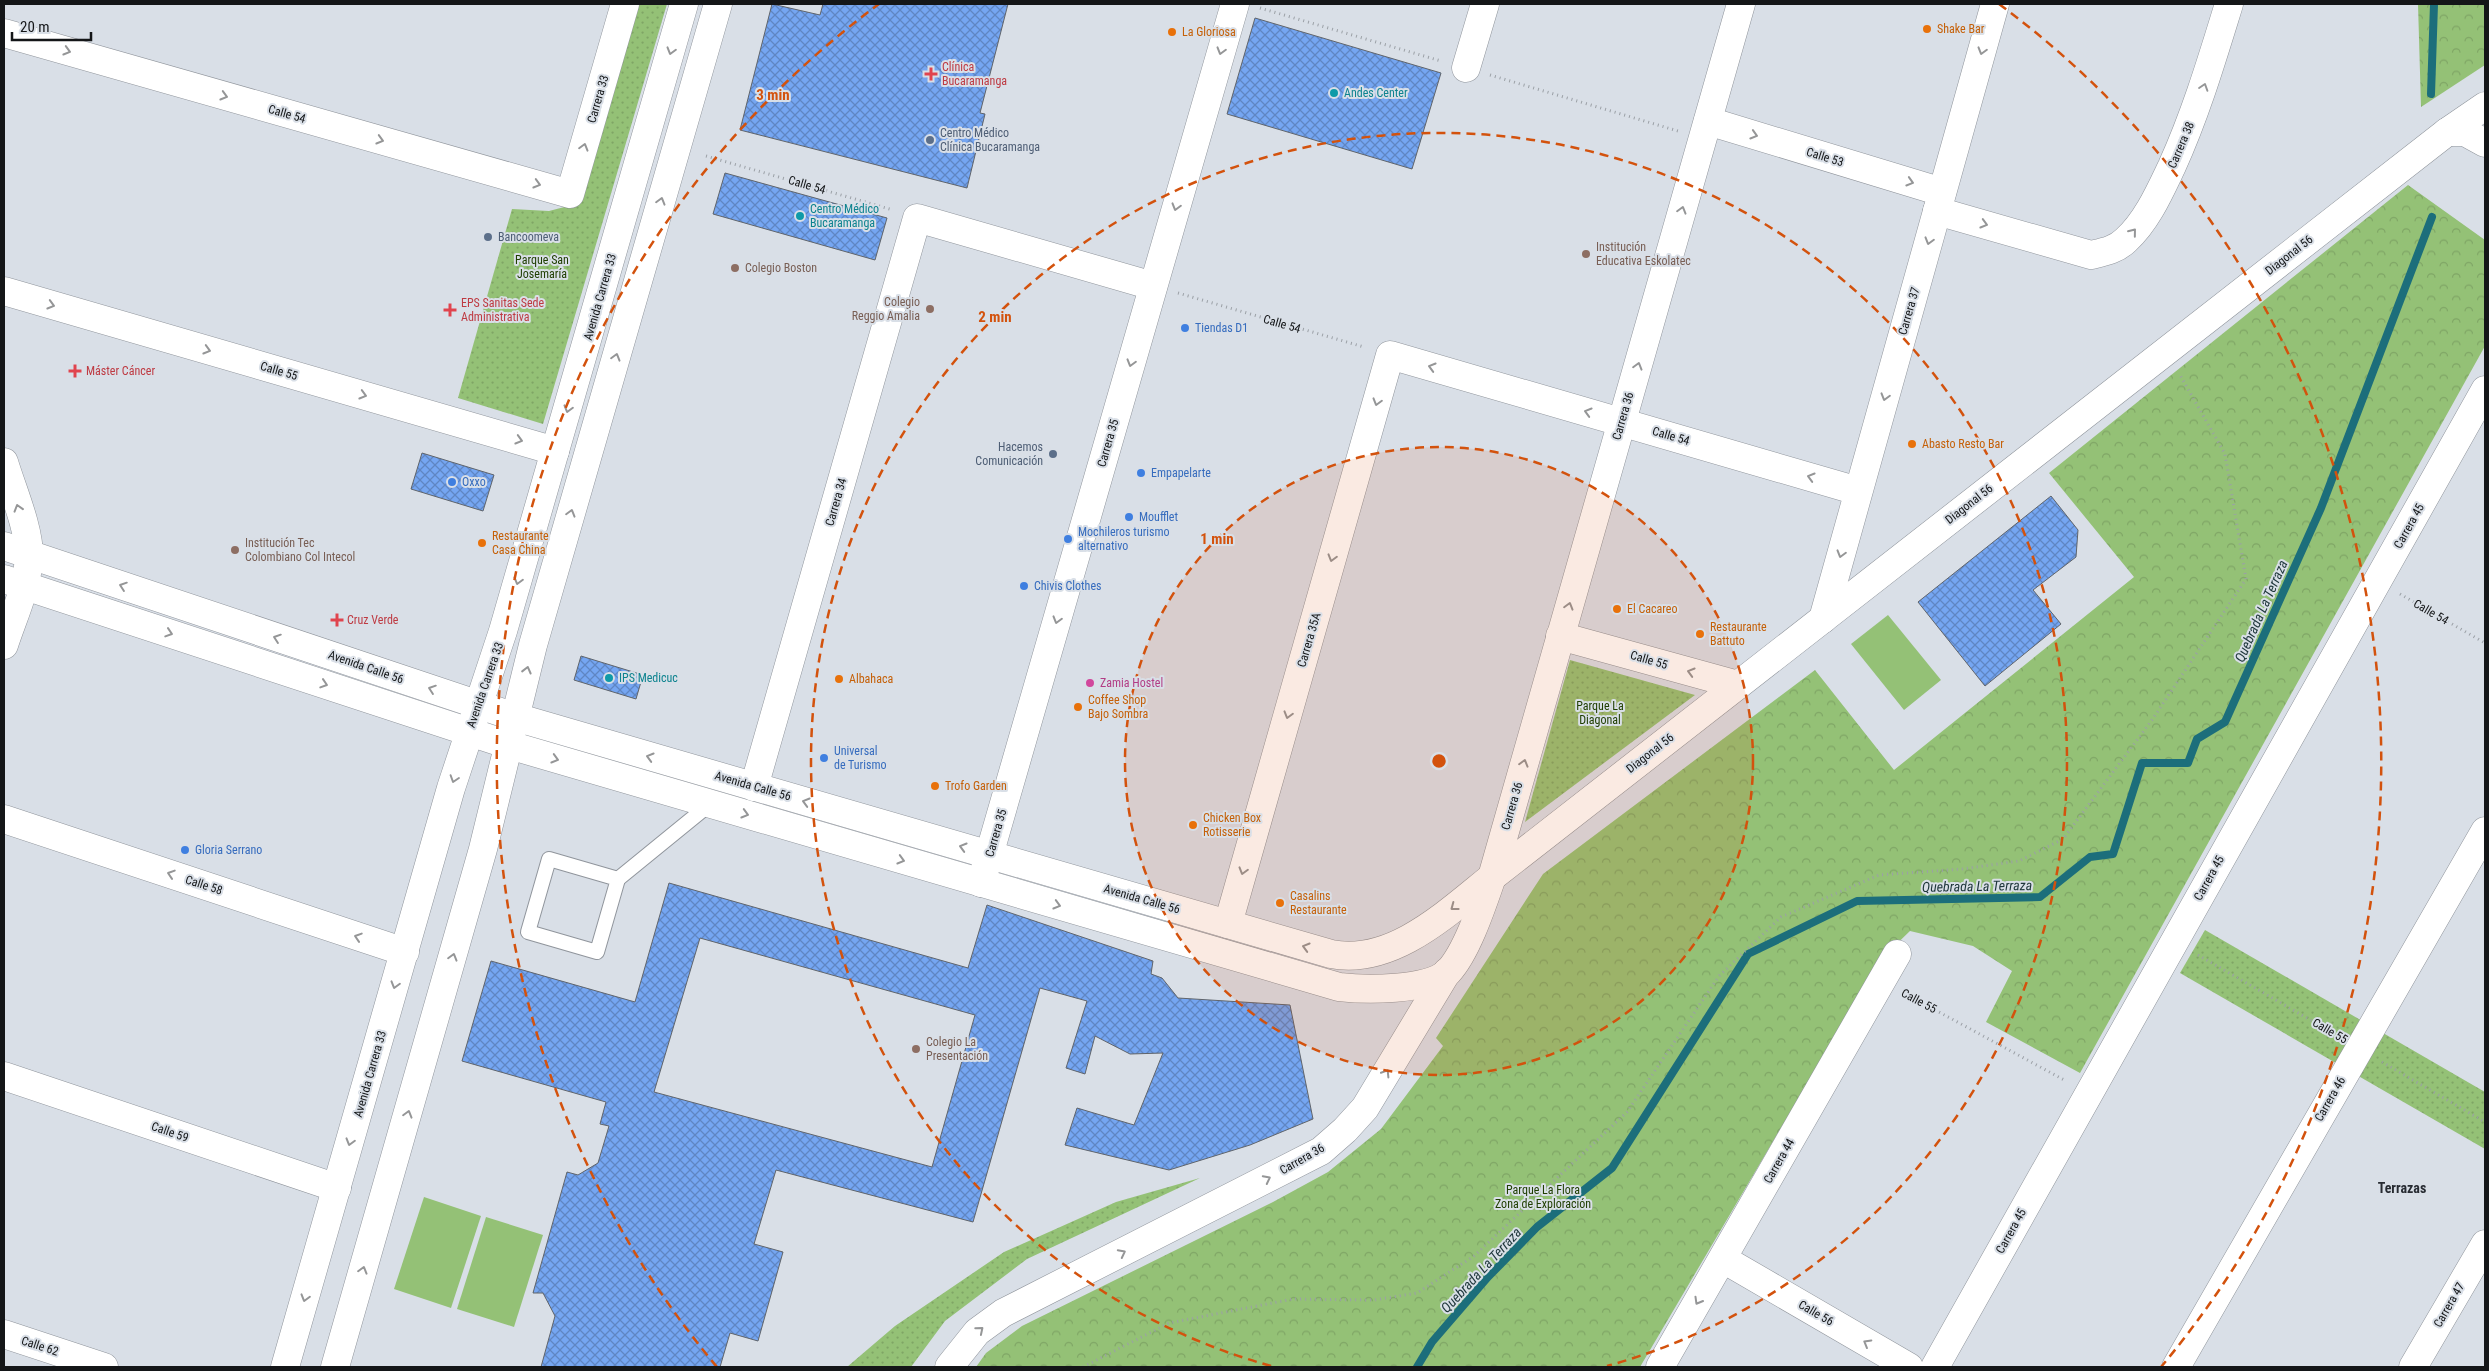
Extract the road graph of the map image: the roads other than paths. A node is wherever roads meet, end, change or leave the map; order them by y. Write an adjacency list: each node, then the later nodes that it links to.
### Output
1 (625, 4): 15 (street, Carrera 33, one-way to 1)
2 (684, 4): 23 (street, Avenida Carrera 33, one-way to 23)
3 (718, 4): 33 (street, one-way to 3)
4 (1235, 4): 18 (street, Carrera 35, one-way to 18)
5 (1485, 4): 10 (street)
6 (1741, 4): 12 (street, Carrera 36)
7 (1995, 4): 16 (street, Carrera 37, one-way to 16)
8 (2229, 4): 17 (street, Carrera 38, one-way to 8)
9 (4, 33): 15 (street, Calle 54, one-way to 15)
10 (1466, 68)
11 (2485, 106): 13 (street, Diagonal 56)
12 (1708, 121): 16 (street, Calle 53, one-way to 16); 22 (street, Carrera 36, one-way to 12)
13 (2447, 132): 14 (street); 28 (street, Diagonal 56)
14 (2485, 143)
15 (570, 194)
16 (1940, 202): 17 (street, Calle 53, one-way to 17); 25 (street, Carrera 37, one-way to 25)
17 (2091, 255)
18 (1154, 286): 36 (street, Carrera 34); 40 (street, Carrera 35, one-way to 40)
19 (4, 291): 23 (street, Calle 55, one-way to 23)
20 (1390, 355): 22 (street, Calle 54, one-way to 20); 44 (street, Carrera 35A, one-way to 44)
21 (2485, 390): 59 (street, Carrera 45)
22 (1622, 422): 25 (street, Calle 54, one-way to 22); 29 (street, Carrera 36, one-way to 22)
23 (555, 451): 32 (street, Avenida Carrera 33, one-way to 32)
24 (4, 462): 26 (street, one-way to 24)
25 (1858, 491): 28 (street, Carrera 37, one-way to 28)
26 (16, 550): 27 (street); 32 (street, Avenida Calle 56, one-way to 26)
27 (14, 582): 30 (street); 34 (street, one-way to 34)
28 (1823, 619): 31 (street, Diagonal 56)
29 (1560, 636): 31 (street, Calle 55, one-way to 29); 41 (street, Carrera 36, one-way to 29)
30 (4, 645)
31 (1738, 685): 41 (street, Diagonal 56)
32 (478, 705): 33 (street, Avenida Calle 56); 34 (street, Avenida Carrera 33)
33 (515, 717): 35 (street); 36 (street, Avenida Calle 56, one-way to 33)
34 (469, 732): 35 (street); 45 (street, Avenida Carrera 33, one-way to 45)
35 (508, 745): 37 (street, one-way to 37); 55 (street, one-way to 35)
36 (754, 787): 40 (street, Avenida Calle 56, one-way to 36)
37 (710, 804): 42 (lane); 43 (street, one-way to 43)
38 (4, 819): 45 (street, Calle 58, one-way to 38)
39 (2485, 831): 60 (street, Carrera 46)
40 (990, 855): 43 (street, Carrera 35); 44 (street, Avenida Calle 56)
41 (1492, 877): 44 (street, Avenida Calle 56, one-way to 44); 47 (street, Carrera 36)
42 (618, 879): 42 (lane)
43 (981, 883): 47 (street, one-way to 47)
44 (1228, 924)
45 (404, 952): 49 (street, Avenida Carrera 33, one-way to 49)
46 (1897, 954): 51 (street, Carrera 44)
47 (1448, 972): 56 (street, Carrera 36, one-way to 47)
48 (4, 1076): 49 (street, Calle 59)
49 (337, 1188): 54 (street, Avenida Carrera 33, one-way to 54)
50 (2485, 1244): 61 (street, Carrera 47)
51 (1723, 1259): 57 (street, Carrera 44, one-way to 57); 58 (street, Calle 56, one-way to 51)
52 (4, 1334): 53 (street, Calle 62)
53 (104, 1367)
54 (285, 1367)
55 (335, 1367)
56 (949, 1367)
57 (1660, 1367)
58 (1909, 1367)
59 (1934, 1367)
60 (2176, 1367)
61 (2413, 1367)

